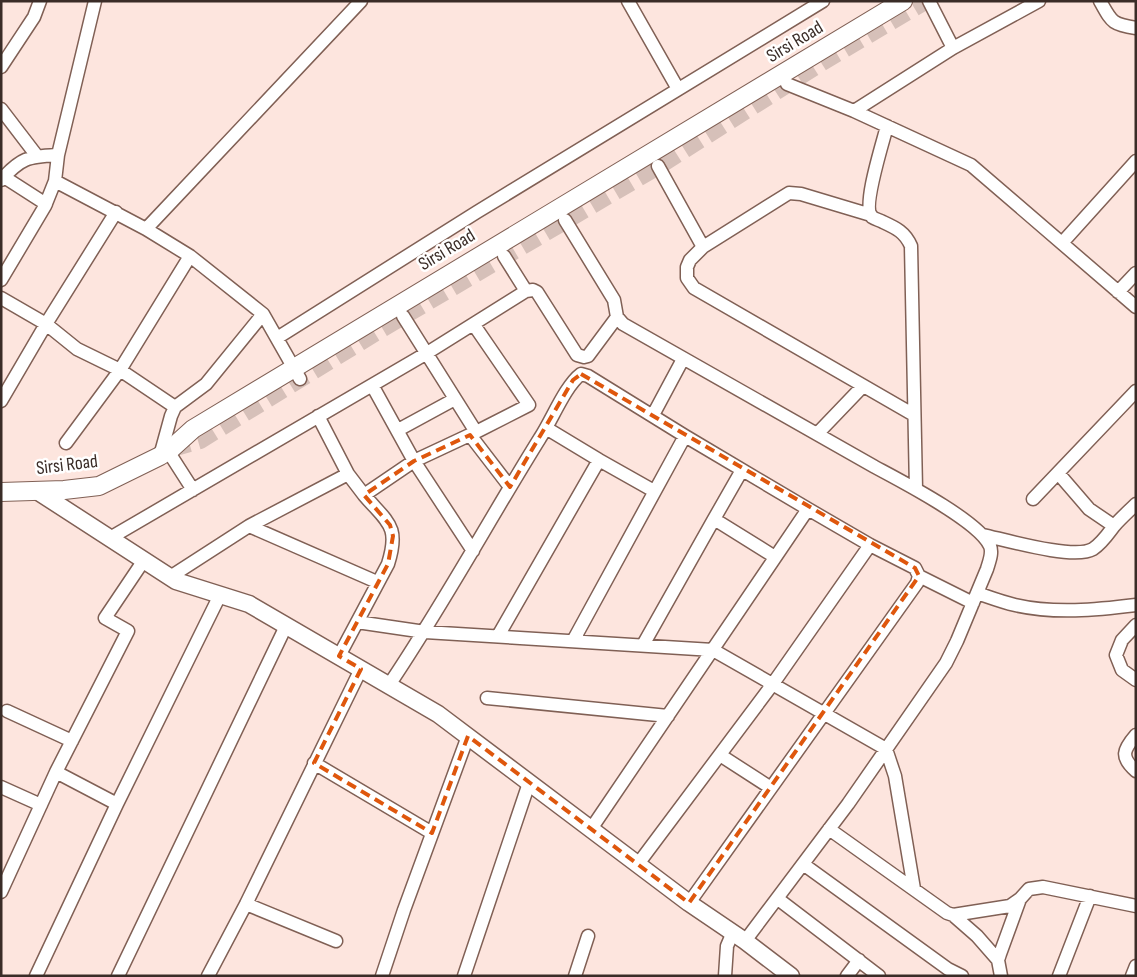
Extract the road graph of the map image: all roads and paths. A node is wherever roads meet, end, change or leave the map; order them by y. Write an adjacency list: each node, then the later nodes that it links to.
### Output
1 (40, 1): 12 (street)
2 (95, 1): 18 (street)
3 (362, 1): 28 (street)
4 (628, 1): 14 (street)
5 (823, 1): 14 (street)
6 (903, 1): 49 (main road, Sirsi Road)
7 (930, 1): 11 (street)
8 (1039, 1): 11 (street)
9 (1100, 1): 10 (street)
10 (1136, 28)
11 (954, 48): 16 (street)
12 (1, 67)
13 (787, 84): 16 (street)
14 (678, 89): 45 (street)
15 (1, 109): 19 (street)
16 (854, 111): 17 (street)
17 (887, 126): 26 (street); 29 (street)
18 (58, 155): 19 (street); 23 (street)
19 (37, 156): 22 (street)
20 (1136, 161): 29 (street)
21 (658, 166): 30 (street)
22 (3, 178): 24 (street)
23 (56, 181): 24 (street); 25 (street)
24 (46, 204): 33 (street)
25 (116, 212): 28 (street); 43 (street)
26 (871, 215): 30 (street); 57 (street)
27 (565, 220): 42 (street)
28 (146, 229): 31 (street)
29 (1062, 243): 37 (street)
30 (703, 247): 51 (street)
31 (190, 256): 40 (street); 48 (street)
32 (504, 256): 36 (street)
33 (5, 263): 35 (street)
34 (1136, 273): 37 (street)
35 (1, 280)
36 (526, 291): 42 (street); 44 (street)
37 (1118, 292): 39 (street)
38 (1, 298): 43 (street)
39 (1136, 307)
40 (263, 314): 45 (street); 55 (street)
41 (403, 316): 46 (street)
42 (617, 317): 47 (street)
43 (46, 324): 48 (street); 54 (street)
44 (474, 325): 46 (street); 61 (street)
45 (277, 338): 49 (street)
46 (427, 353): 50 (street); 53 (street)
47 (683, 359): 56 (street); 62 (street)
48 (120, 370): 55 (street); 64 (street)
49 (297, 374): 65 (main road, Sirsi Road)
50 (372, 385): 58 (street); 60 (street)
51 (863, 386): 57 (street); 62 (street)
52 (1136, 391): 69 (street)
53 (455, 399): 60 (street); 61 (street)
54 (1, 401)
55 (175, 407): 65 (street)
56 (652, 415): 59 (street); 63 (street)
57 (914, 415): 72 (street)
58 (318, 416): 70 (street); 73 (street)
59 (546, 428): 66 (street); 71 (street)
60 (398, 430): 67 (street)
61 (473, 434): 67 (street); 71 (street)
62 (817, 434): 72 (street)
63 (685, 436): 68 (street); 75 (street)
64 (66, 443)
65 (167, 452): 73 (street); 74 (main road, Sirsi Road)
66 (599, 460): 75 (street); 100 (street)
67 (414, 461): 77 (street); 87 (street)
68 (742, 470): 80 (street); 81 (street)
69 (1058, 473): 78 (street); 83 (street)
70 (348, 474): 77 (street); 82 (street)
71 (510, 487): 87 (street)
72 (916, 488): 84 (street)
73 (193, 490): 85 (street)
74 (37, 491): 76 (main road, Sirsi Road); 85 (street)
75 (654, 491): 101 (street)
76 (1, 492)
77 (364, 495): 92 (street)
78 (1033, 499)
79 (1136, 504): 83 (street)
80 (808, 509): 86 (street); 88 (street)
81 (714, 519): 88 (street); 102 (street)
82 (249, 526): 91 (street); 92 (street)
83 (1114, 526): 84 (street)
84 (983, 535): 94 (street)
85 (110, 538): 89 (street)
86 (870, 544): 90 (street); 108 (street)
87 (473, 551): 99 (street)
88 (775, 557): 103 (street)
89 (144, 560): 91 (street); 115 (street)
90 (919, 576): 94 (street); 111 (street)
91 (170, 577): 93 (street)
92 (377, 582): 96 (street)
93 (220, 595): 98 (street); 124 (street)
94 (975, 598): 95 (street); 116 (street)
95 (1136, 605)
96 (357, 622): 99 (street); 104 (street)
97 (1136, 624): 106 (street)
98 (286, 626): 104 (street); 148 (street)
99 (425, 632): 100 (street); 107 (street)
100 (498, 636): 101 (street)
101 (573, 641): 102 (street)
102 (643, 645): 103 (street)
103 (713, 650): 108 (street); 112 (street)
104 (339, 656): 105 (street)
105 (361, 669): 107 (street); 118 (street)
106 (1136, 680)
107 (388, 685): 113 (street)
108 (772, 685): 111 (street); 117 (street)
109 (487, 698): 112 (street)
110 (7, 712): 115 (street)
111 (824, 715): 116 (street); 123 (street)
112 (668, 716): 126 (street)
113 (468, 736): 121 (street); 128 (street)
114 (1136, 736): 119 (street)
115 (72, 740): 120 (street)
116 (886, 749): 127 (street); 132 (street)
117 (720, 755): 123 (street); 129 (street)
118 (314, 763): 128 (street); 138 (street)
119 (1136, 771)
120 (56, 772): 124 (street); 125 (street)
121 (529, 783): 126 (street); 151 (street)
122 (1, 787): 125 (street)
123 (771, 788): 137 (street)
124 (117, 804): 147 (street)
125 (41, 805): 131 (street)
126 (591, 829): 129 (street)
127 (829, 829): 130 (street); 132 (street)
128 (432, 833): 150 (street)
129 (638, 864): 137 (street)
130 (803, 864): 135 (street); 157 (street)
131 (7, 867): 133 (street)
132 (914, 889): 140 (street)
133 (1, 892)
134 (1090, 896): 136 (street); 139 (street); 159 (street)
135 (778, 899): 142 (street); 144 (street)
136 (1020, 899): 140 (street); 145 (street)
137 (689, 903): 142 (street)
138 (246, 904): 143 (street); 149 (street)
139 (1136, 906)
140 (953, 915): 145 (street)
141 (588, 936): 152 (street)
142 (739, 937): 153 (street); 154 (street)
143 (336, 941)
144 (859, 960): 155 (street); 156 (street)
145 (998, 960): 158 (street)
146 (1136, 966): 160 (street)
147 (36, 976)
148 (118, 976)
149 (208, 976)
150 (382, 976)
151 (464, 976)
152 (576, 976)
153 (725, 976)
154 (791, 976)
155 (846, 976)
156 (879, 976)
157 (962, 976)
158 (1001, 976)
159 (1059, 976)
160 (1132, 976)

